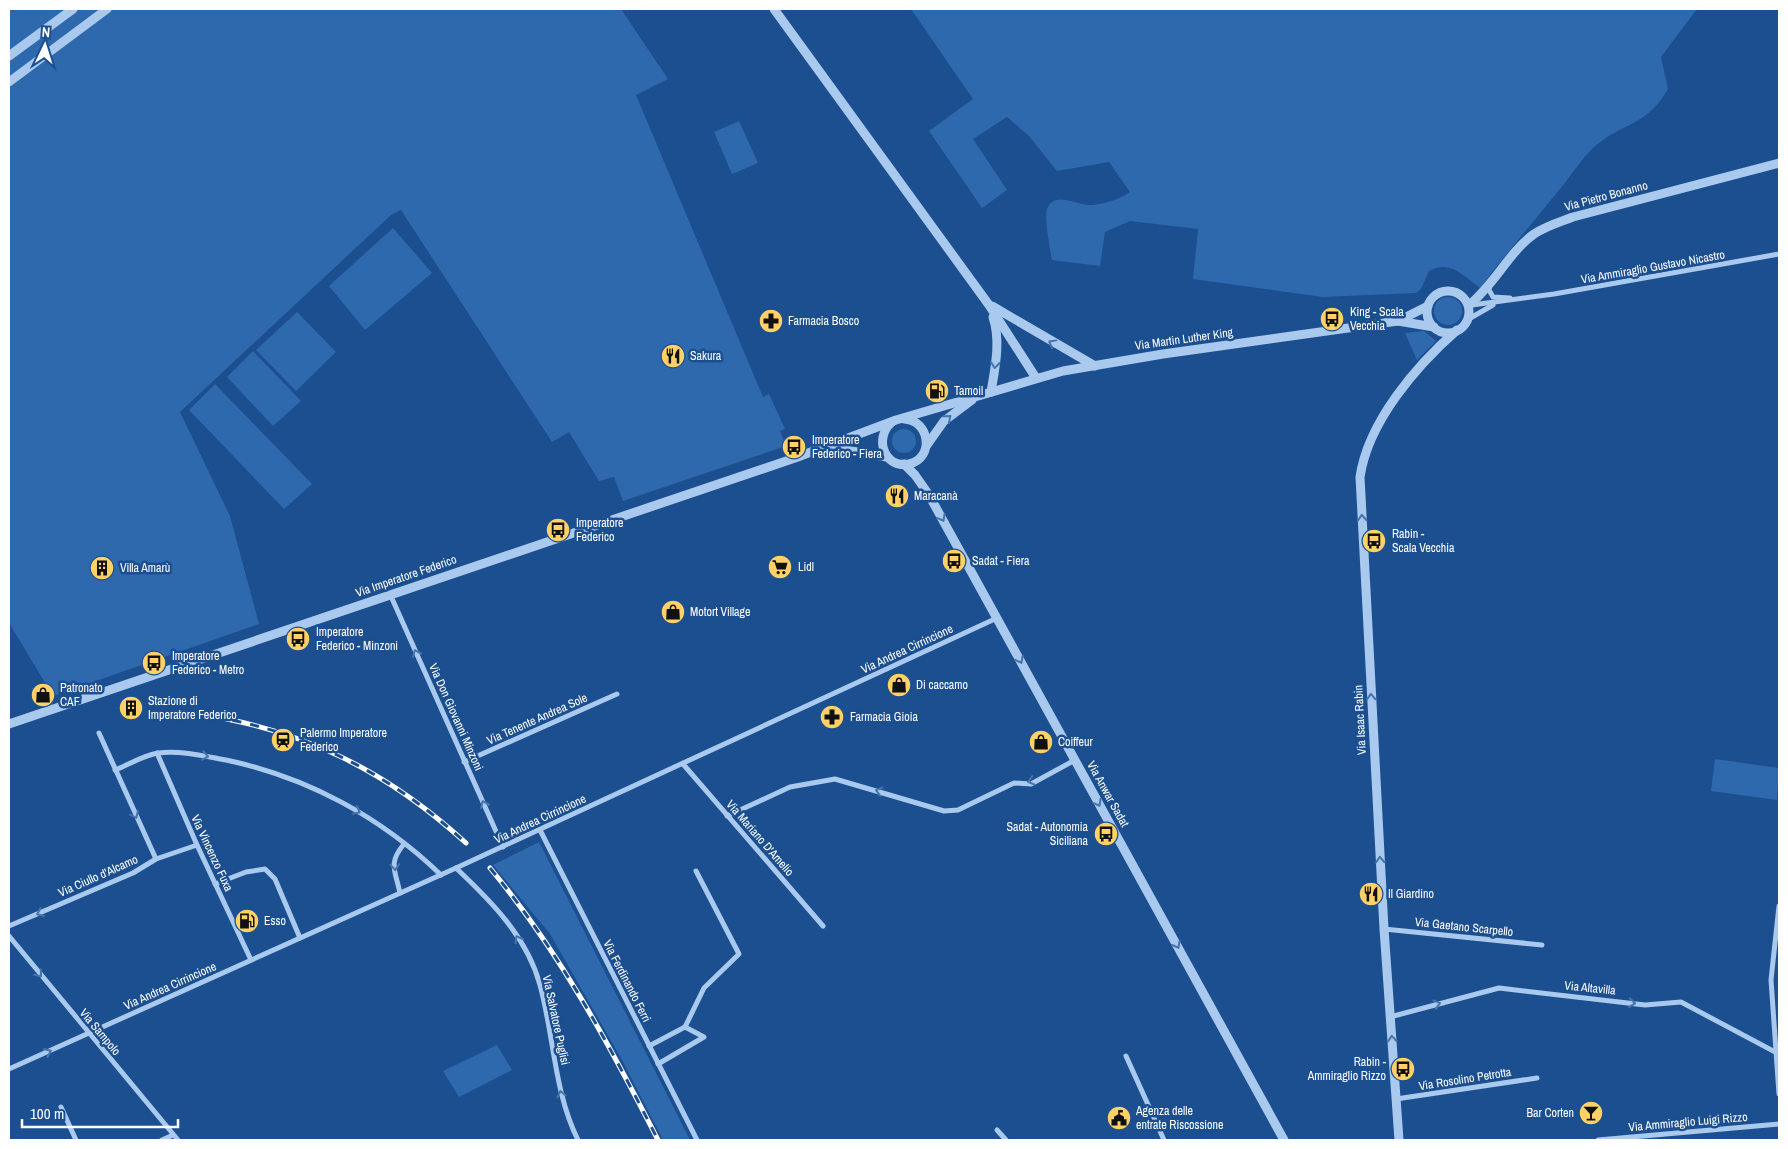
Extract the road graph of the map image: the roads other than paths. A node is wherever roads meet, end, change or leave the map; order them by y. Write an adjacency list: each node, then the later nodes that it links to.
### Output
1 (73, 9): 4 (street)
2 (107, 9): 5 (street)
3 (774, 9): 11 (street)
4 (9, 56)
5 (9, 82)
6 (1779, 163): 8 (street, Via Pietro Bonanno)
7 (1779, 254): 9 (street, Via Ammiraglio Gustavo Nicastro)
8 (1490, 285): 9 (street, Via Ammiraglio Gustavo Nicastro); 12 (street, Via Pietro Bonanno)
9 (1530, 298): 10 (street, Via Ammiraglio Gustavo Nicastro)
10 (1496, 303): 12 (street, Via Ammiraglio Gustavo Nicastro); 14 (street, Via Ammiraglio Gustavo Nicastro)
11 (989, 305): 18 (street, one-way to 11); 19 (street); 20 (street, one-way to 20)
12 (1469, 305): 13 (street); 14 (street)
13 (1428, 306): 15 (street, Via Martin Luther King); 16 (street)
14 (1467, 320): 17 (street)
15 (1398, 321): 16 (street, Via Martin Luther King); 18 (street, Via Martin Luther King)
16 (1434, 327): 17 (street)
17 (1457, 330): 52 (street, Via Isaac Rabin, one-way to 17)
18 (1095, 366): 19 (street, Via Martin Luther King)
19 (1036, 378): 20 (street, Via Martin Luther King)
20 (992, 392): 21 (street, Via Martin Luther King)
21 (976, 397): 22 (street, Via Martin Luther King); 24 (street, one-way to 21)
22 (901, 419): 23 (street); 24 (street)
23 (892, 423): 25 (street); 26 (street)
24 (927, 446): 27 (street)
25 (812, 452): 26 (street); 28 (street, Via Imperatore Federico)
26 (887, 457): 27 (street)
27 (904, 464): 29 (street, Via Anwar Sadat, one-way to 29)
28 (390, 594): 31 (street, Via Imperatore Federico); 35 (street, Via Don Giovanni Minzoni, one-way to 28)
29 (998, 618): 34 (street, Via Anwar Sadat, one-way to 34); 36 (street, Via Andrea Cirrincione)
30 (617, 694): 35 (street, Via Tenente Andrea Sole)
31 (9, 724)
32 (99, 733): 37 (street)
33 (157, 754): 37 (street); 40 (street, one-way to 40); 41 (street, Via Vincenzo Fuxa)
34 (1075, 760): 38 (street, one-way to 38); 80 (street, Via Anwar Sadat, one-way to 80)
35 (464, 762): 42 (street, Via Don Giovanni Minzoni, one-way to 35)
36 (683, 764): 38 (street, Via Mariano D'Amelio); 39 (street, Via Andrea Cirrincione)
37 (115, 770): 43 (street, one-way to 43)
38 (727, 816): 51 (street, Via Mariano D'Amelio)
39 (540, 830): 42 (street, Via Andrea Cirrincione); 60 (street, Via Ferdinando Ferri)
40 (404, 844): 46 (street); 48 (street, one-way to 48)
41 (197, 845): 43 (street, Via Ciullo d'Alcamo); 47 (street, Via Vincenzo Fuxa)
42 (503, 847): 44 (street, Via Andrea Cirrincione)
43 (156, 859): 50 (street, Via Ciullo d'Alcamo, one-way to 50)
44 (456, 868): 46 (street, Via Andrea Cirrincione); 76 (street, Via Salvatore Puglisi, one-way to 44)
45 (696, 871): 58 (street)
46 (440, 875): 48 (street, Via Andrea Cirrincione)
47 (215, 884): 54 (street); 56 (street, Via Vincenzo Fuxa)
48 (400, 893): 54 (street, Via Andrea Cirrincione)
49 (1779, 906): 61 (street)
50 (9, 926)
51 (823, 926)
52 (1384, 929): 55 (street, Via Gaetano Scarpello); 57 (street, Via Isaac Rabin)
53 (9, 936): 59 (street, Via Sampolo, one-way to 59)
54 (300, 938): 56 (street, Via Andrea Cirrincione)
55 (1542, 945)
56 (252, 960): 59 (street, Via Andrea Cirrincione)
57 (1390, 1017): 61 (street, Via Altavilla, one-way to 61); 67 (street, Via Isaac Rabin, one-way to 57)
58 (685, 1027): 60 (street); 63 (street)
59 (88, 1034): 64 (street, Via Andrea Cirrincione, one-way to 59); 72 (street, Via Sampolo)
60 (649, 1046): 63 (street, Via Ferdinando Ferri)
61 (1778, 1054): 66 (street)
62 (1126, 1056): 79 (street)
63 (658, 1064): 77 (street, Via Ferdinando Ferri)
64 (9, 1069)
65 (1538, 1078): 67 (street, Via Rosolino Petrotta)
66 (1779, 1094)
67 (1396, 1099): 81 (street, Via Isaac Rabin)
68 (61, 1107): 73 (street)
69 (1779, 1124): 71 (street, Via Ammiraglio Luigi Rizzo)
70 (997, 1130): 78 (street)
71 (1687, 1132): 82 (street, Via Ammiraglio Luigi Rizzo); 83 (street)
72 (173, 1135): 74 (street); 75 (street, Via Sampolo)
73 (76, 1140)
74 (162, 1140)
75 (178, 1140)
76 (578, 1140)
77 (697, 1140)
78 (1006, 1140)
79 (1164, 1140)
80 (1284, 1140)
81 (1400, 1140)
82 (1598, 1140)
83 (1690, 1140)

